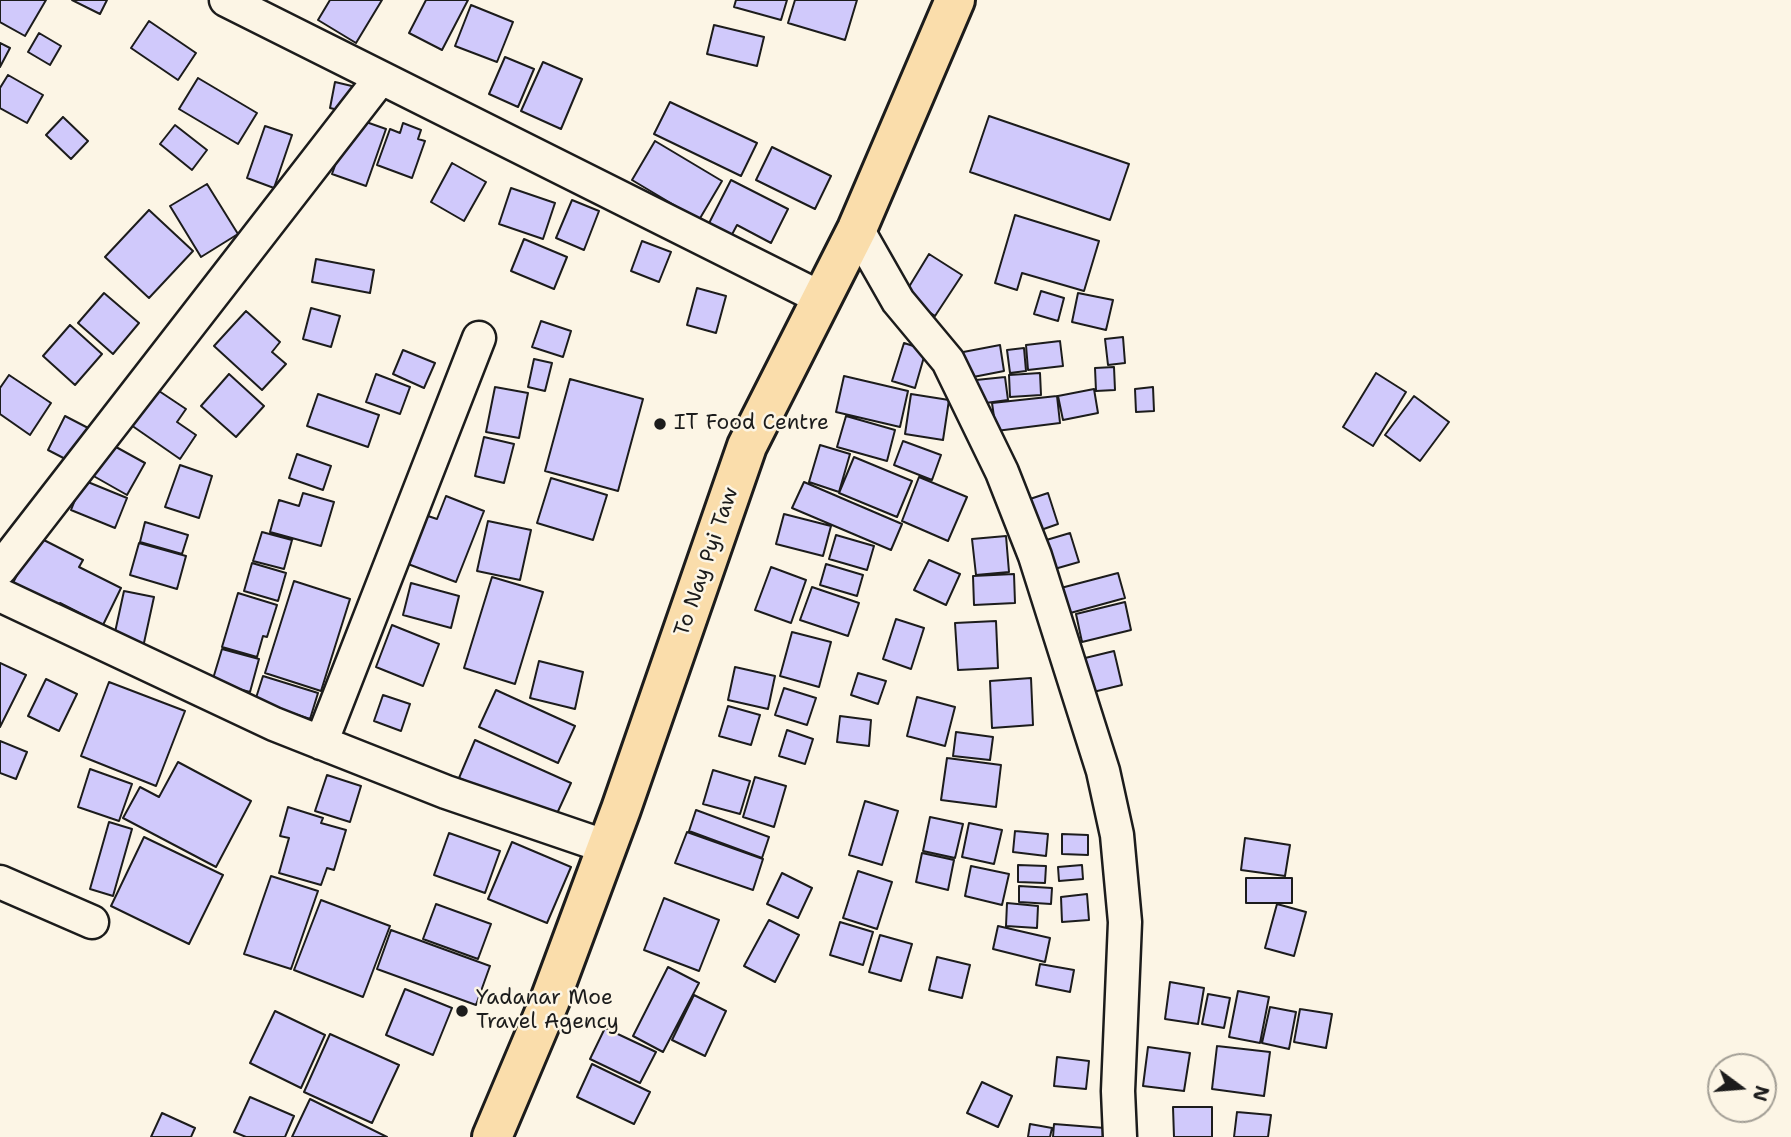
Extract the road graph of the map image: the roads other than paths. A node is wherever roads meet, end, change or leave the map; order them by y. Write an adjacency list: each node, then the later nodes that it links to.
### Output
1 (226, 0): 3 (street)
2 (955, 0): 4 (main road, To Nay Pyi Taw)
3 (380, 79): 5 (street); 7 (street)
4 (857, 229): 5 (main road, To Nay Pyi Taw); 14 (street)
5 (821, 298): 10 (main road, To Nay Pyi Taw)
6 (478, 338): 9 (street)
7 (0, 569)
8 (0, 595): 9 (street)
9 (321, 743): 10 (street)
10 (607, 848): 13 (main road, To Nay Pyi Taw)
11 (0, 882): 12 (street)
12 (92, 922)
13 (492, 1137)
14 (1119, 1137)

